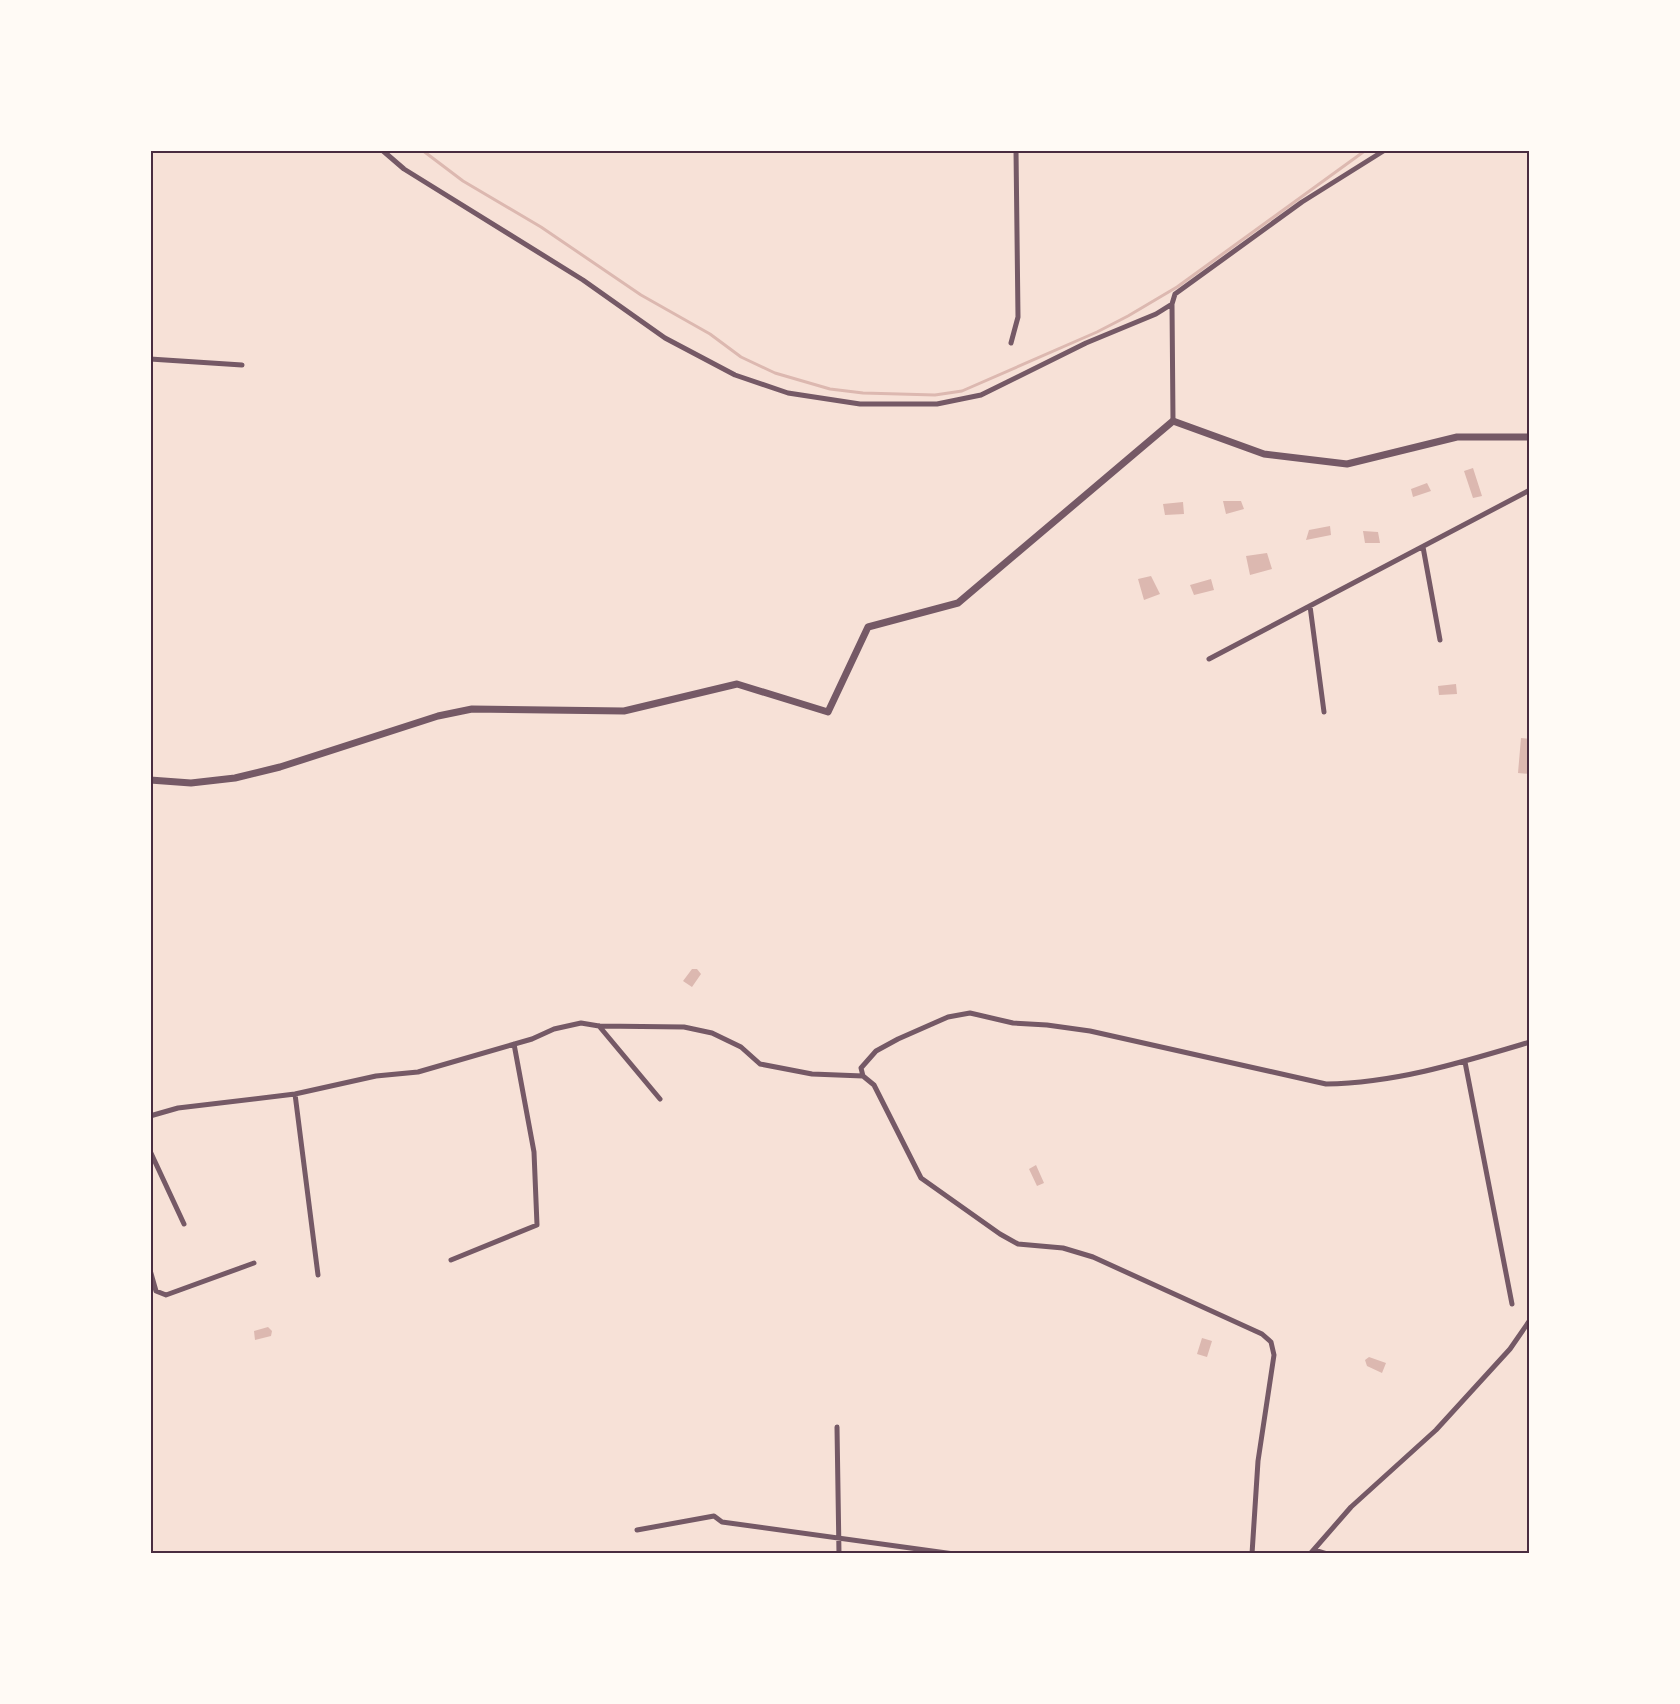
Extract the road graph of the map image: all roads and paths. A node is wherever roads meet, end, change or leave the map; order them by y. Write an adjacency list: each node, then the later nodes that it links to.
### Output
1 (382, 150): 4 (street)
2 (1016, 150): 5 (street)
3 (1385, 150): 4 (street)
4 (1172, 304): 8 (street)
5 (1011, 343)
6 (150, 359): 7 (street)
7 (242, 365)
8 (1173, 421): 9 (street); 16 (street)
9 (1530, 437)
10 (1530, 490): 11 (street)
11 (1423, 547): 12 (street); 13 (street)
12 (1310, 606): 14 (street); 15 (street)
13 (1440, 640)
14 (1209, 659)
15 (1324, 712)
16 (150, 780)
17 (599, 1026): 19 (street); 21 (street); 23 (street)
18 (1530, 1042): 20 (street)
19 (514, 1044): 22 (street); 27 (street)
20 (1465, 1062): 21 (street); 31 (street)
21 (863, 1076): 39 (street)
22 (295, 1094): 24 (street); 30 (street)
23 (660, 1099)
24 (150, 1116)
25 (150, 1151): 26 (street)
26 (184, 1224)
27 (451, 1260)
28 (254, 1263): 29 (street)
29 (150, 1270)
30 (318, 1275)
31 (1512, 1304)
32 (1530, 1320): 36 (street)
33 (837, 1427): 35 (street)
34 (636, 1530): 35 (street)
35 (838, 1537): 37 (street); 38 (street)
36 (1312, 1552): 40 (street)
37 (839, 1554)
38 (954, 1554)
39 (1252, 1554)
40 (1327, 1554)

